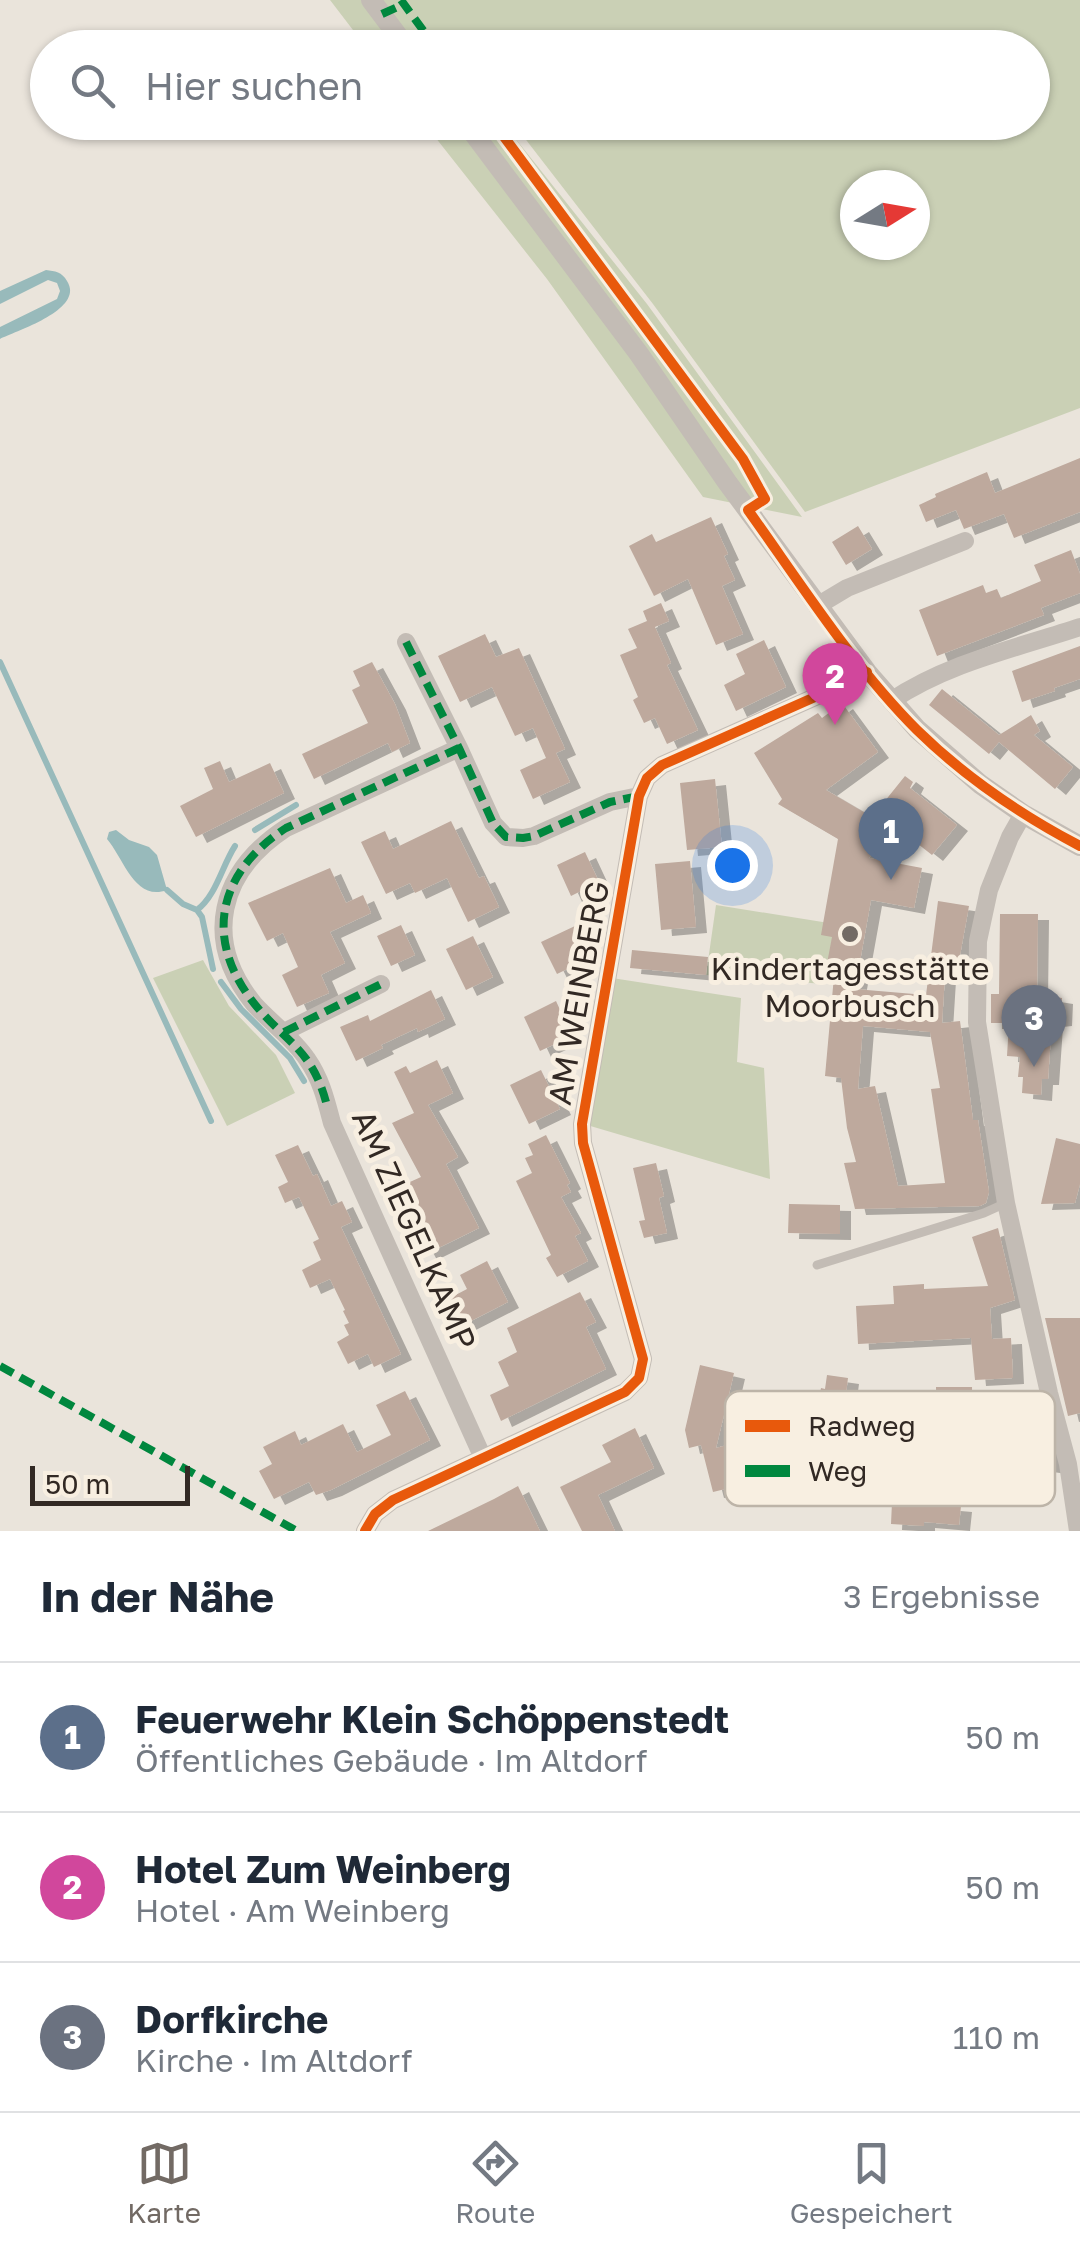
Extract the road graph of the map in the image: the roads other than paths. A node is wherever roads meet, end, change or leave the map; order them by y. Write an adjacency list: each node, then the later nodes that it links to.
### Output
1 (371, 0): 2 (street)
2 (394, 30)
3 (478, 140): 5 (street)
4 (964, 541): 5 (street)
5 (817, 606): 8 (street)
6 (1080, 627): 9 (street)
7 (406, 642): 10 (street)
8 (866, 672): 9 (street); 11 (street)
9 (891, 701): 12 (street)
10 (460, 748): 11 (street); 15 (street, AM ZIEGELKAMP)
11 (639, 796): 20 (street, AM WEINBERG)
12 (1023, 814): 13 (street); 16 (street)
13 (1080, 846)
14 (381, 984): 15 (street)
15 (284, 1032): 20 (street, AM ZIEGELKAMP)
16 (1006, 1202): 17 (lane); 18 (street)
17 (817, 1265)
18 (1049, 1391)
19 (1055, 1415): 22 (street)
20 (483, 1458): 21 (street, AM WEINBERG)
21 (365, 1531)
22 (1078, 1531)

